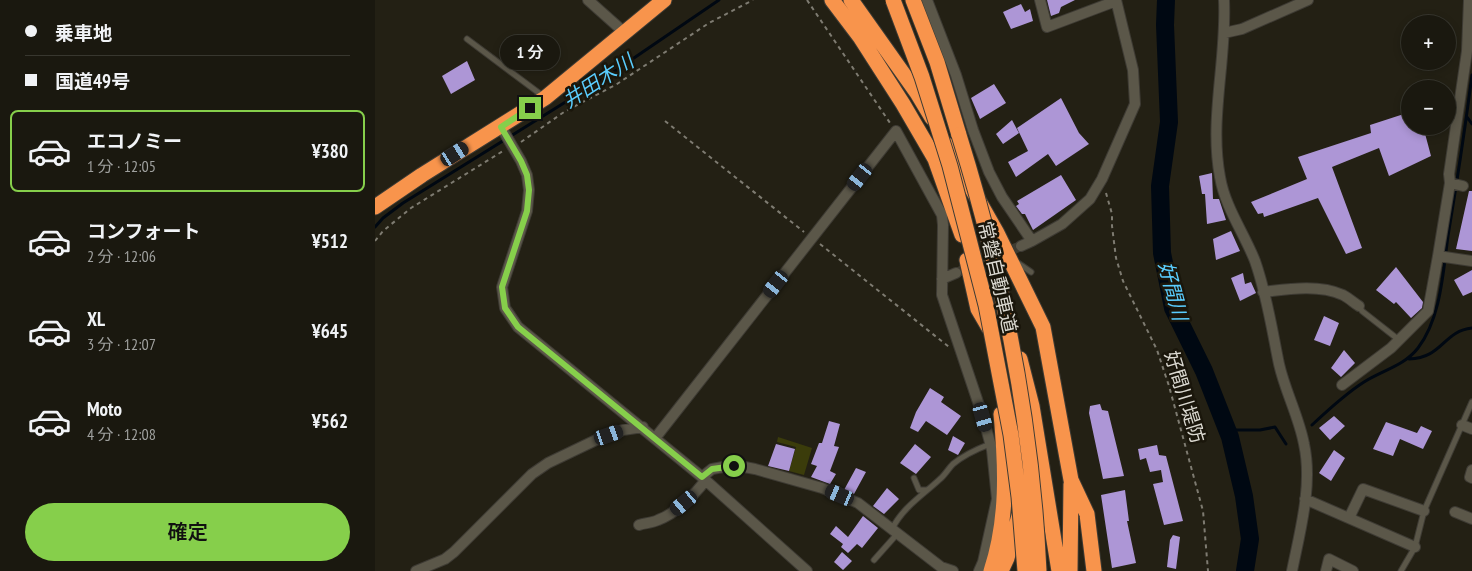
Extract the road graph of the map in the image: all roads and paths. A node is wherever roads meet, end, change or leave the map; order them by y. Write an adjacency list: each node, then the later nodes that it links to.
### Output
1 (588, 0): 16 (street)
2 (664, 0): 16 (highway)
3 (677, 0): 16 (highway)
4 (753, 0): 22 (path)
5 (807, 0): 21 (path)
6 (833, 0): 53 (highway)
7 (851, 0): 28 (highway)
8 (893, 0): 38 (highway, 常磐自動車道, bridge)
9 (913, 0): 34 (highway, 常磐自動車道, bridge)
10 (927, 0): 26 (street)
11 (1039, 0): 12 (street)
12 (1116, 0): 23 (street)
13 (1224, 0): 17 (street)
14 (1307, 0): 17 (street)
15 (1469, 0): 29 (street)
16 (625, 33): 19 (highway)
17 (1225, 33): 35 (street)
18 (467, 39): 19 (lane)
19 (545, 98): 20 (highway)
20 (503, 130): 22 (street); 24 (highway)
21 (896, 131): 33 (street); 44 (street)
22 (513, 146): 25 (path); 42 (street)
23 (1101, 179): 26 (street); 74 (path, 好間川堤防)
24 (375, 208)
25 (375, 241)
26 (1033, 241): 27 (street)
27 (1021, 246)
28 (1009, 257): 31 (lane); 50 (highway)
29 (1443, 257): 30 (street); 37 (street)
30 (1472, 261)
31 (1031, 272)
32 (956, 273): 33 (street)
33 (942, 279): 45 (street)
34 (1001, 288): 70 (highway, 常磐自動車道, bridge); 71 (highway, bridge)
35 (1263, 292): 36 (street); 52 (street)
36 (1359, 306): 37 (lane)
37 (1399, 340): 39 (street)
38 (996, 358): 66 (highway, bridge); 69 (highway, 常磐自動車道, bridge)
39 (1342, 385)
40 (1472, 402): 41 (lane)
41 (1462, 425): 43 (street); 54 (lane)
42 (643, 427): 44 (street); 62 (street)
43 (1472, 430)
44 (656, 437): 47 (street)
45 (990, 444): 51 (lane); 65 (street)
46 (1472, 470): 49 (street)
47 (704, 478): 58 (street); 59 (street); 63 (street)
48 (914, 478): 51 (lane)
49 (1472, 478)
50 (1071, 480): 72 (highway); 73 (highway)
51 (926, 490): 59 (lane)
52 (1305, 499): 56 (street); 75 (street)
53 (1023, 501): 67 (highway); 68 (highway)
54 (1424, 511): 56 (street); 60 (lane)
55 (1455, 512): 57 (street)
56 (1349, 518): 60 (street)
57 (1472, 519)
58 (639, 524)
59 (895, 531): 61 (lane); 64 (street)
60 (1415, 547): 78 (lane)
61 (875, 560)
62 (416, 571)
63 (807, 571)
64 (953, 571)
65 (979, 571)
66 (991, 571)
67 (1001, 571)
68 (1017, 571)
69 (1025, 571)
70 (1039, 571)
71 (1059, 571)
72 (1070, 571)
73 (1094, 571)
74 (1208, 571)
75 (1292, 571)
76 (1326, 571): 77 (street)
77 (1353, 571)
78 (1401, 571)

